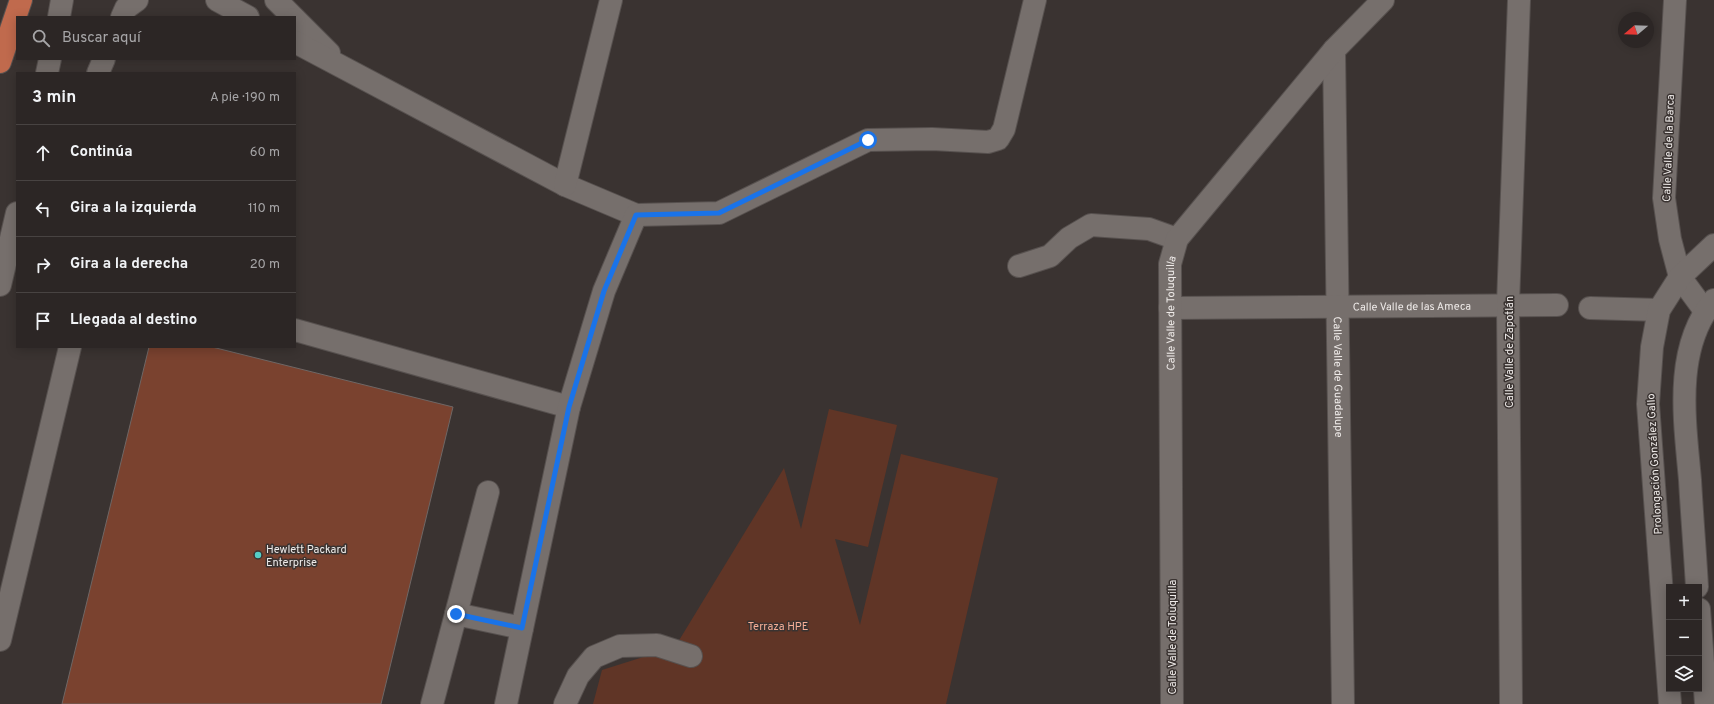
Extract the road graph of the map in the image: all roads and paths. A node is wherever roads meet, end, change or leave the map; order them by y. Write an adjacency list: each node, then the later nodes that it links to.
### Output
1 (21, 0): 20 (highway)
2 (62, 0): 11 (street)
3 (137, 0): 12 (street)
4 (217, 0): 13 (street)
5 (276, 0): 14 (street)
6 (611, 0): 24 (street)
7 (1035, 0): 25 (street)
8 (1383, 0): 17 (street, Calle Valle de Toluquilla)
9 (1519, 0): 32 (street, Calle Valle de Zapotlán)
10 (1675, 0): 30 (street, Calle Valle de la Barca)
11 (59, 16)
12 (122, 16)
13 (246, 16)
14 (292, 16)
15 (296, 20): 21 (street)
16 (296, 43): 21 (street)
17 (1334, 50): 27 (street, Calle Valle de Toluquilla); 35 (street, Calle Valle de Guadalupe)
18 (50, 60): 22 (street)
19 (104, 60): 23 (street)
20 (0, 62)
21 (347, 70): 24 (street)
22 (47, 72)
23 (98, 72)
24 (565, 185): 25 (street)
25 (636, 215): 41 (street)
26 (15, 226): 31 (street)
27 (1178, 239): 29 (street); 36 (street, Calle Valle de Toluquilla)
28 (1714, 245): 30 (street, Prolongación González Gallo)
29 (1019, 266)
30 (1680, 277): 34 (street, Calle Valle de la Barca); 38 (street, Prolongación González Gallo)
31 (0, 285)
32 (1508, 304): 33 (street, Calle Valle de las Ameca); 35 (street, Calle Valle de las Ameca); 54 (street, Calle Valle de Zapotlán)
33 (1557, 305)
34 (1710, 306): 43 (street)
35 (1338, 307): 36 (street, Calle Valle de las Ameca); 53 (street, Calle Valle de Guadalupe)
36 (1170, 308): 52 (street, Calle Valle de Toluquilla)
37 (1590, 308): 38 (street)
38 (1659, 310): 55 (street, Prolongación González Gallo)
39 (296, 330): 41 (street)
40 (70, 348): 47 (street)
41 (569, 407): 46 (street)
42 (488, 492): 44 (street)
43 (1697, 584)
44 (456, 614): 46 (street); 50 (street)
45 (1700, 620): 56 (street)
46 (522, 628): 49 (street)
47 (0, 640)
48 (691, 656): 51 (street)
49 (511, 703)
50 (432, 704)
51 (565, 704)
52 (1172, 704)
53 (1343, 704)
54 (1512, 704)
55 (1670, 704)
56 (1706, 704)

